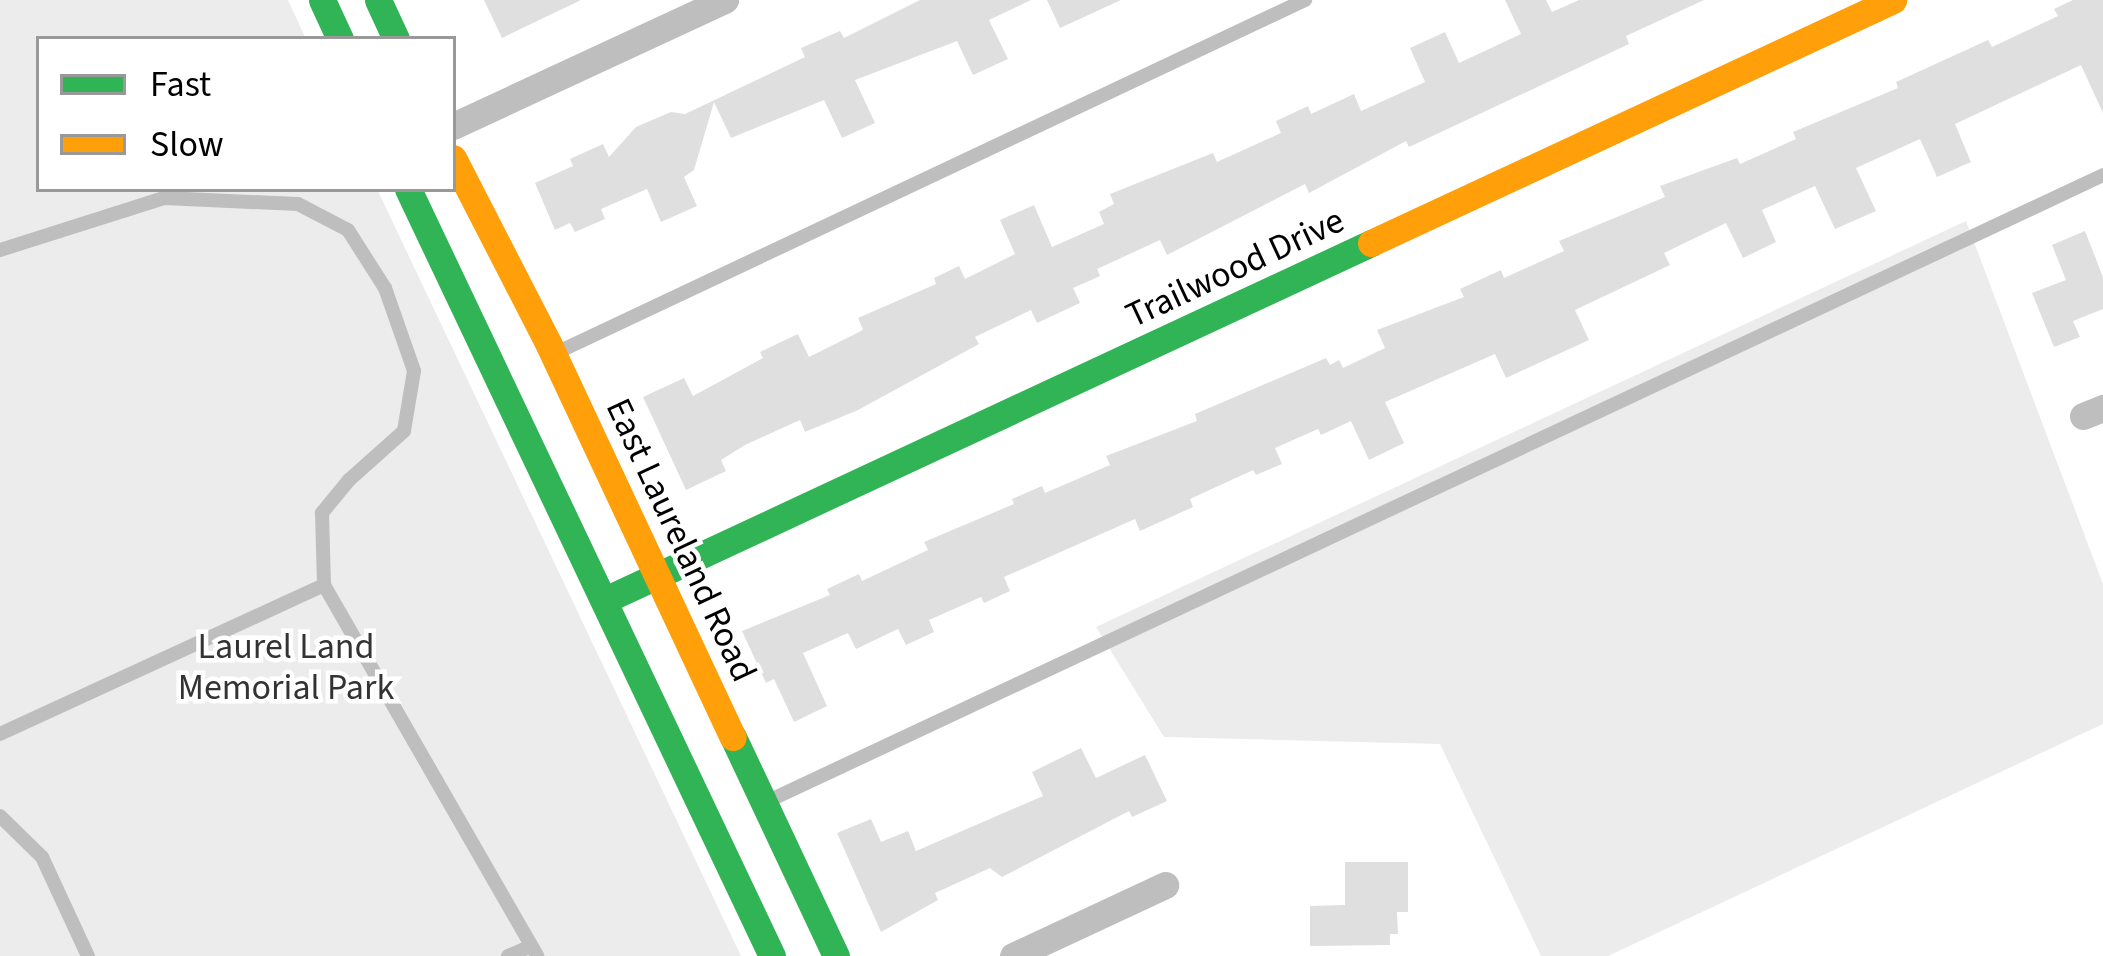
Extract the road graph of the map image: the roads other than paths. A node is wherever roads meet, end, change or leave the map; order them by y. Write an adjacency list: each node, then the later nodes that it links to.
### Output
1 (322, 0): 6 (main road)
2 (378, 0): 7 (main road)
3 (725, 0): 8 (street)
4 (1305, 0): 13 (lane)
5 (1893, 0): 14 (main road, Trailwood Drive)
6 (339, 36)
7 (395, 36)
8 (456, 124)
9 (456, 164): 13 (main road, East Laureland Road)
10 (2103, 175): 18 (lane)
11 (409, 192): 16 (main road)
12 (0, 250): 15 (lane)
13 (553, 354): 14 (main road, East Laureland Road)
14 (659, 577): 16 (main road, Trailwood Drive); 18 (main road, East Laureland Road)
15 (324, 585): 17 (lane); 21 (lane)
16 (607, 599): 24 (main road)
17 (0, 734)
18 (764, 803): 25 (main road, East Laureland Road)
19 (0, 816): 22 (lane)
20 (1165, 885): 26 (street)
21 (534, 951): 23 (lane)
22 (88, 956)
23 (508, 956)
24 (772, 956)
25 (836, 956)
26 (1013, 956)

